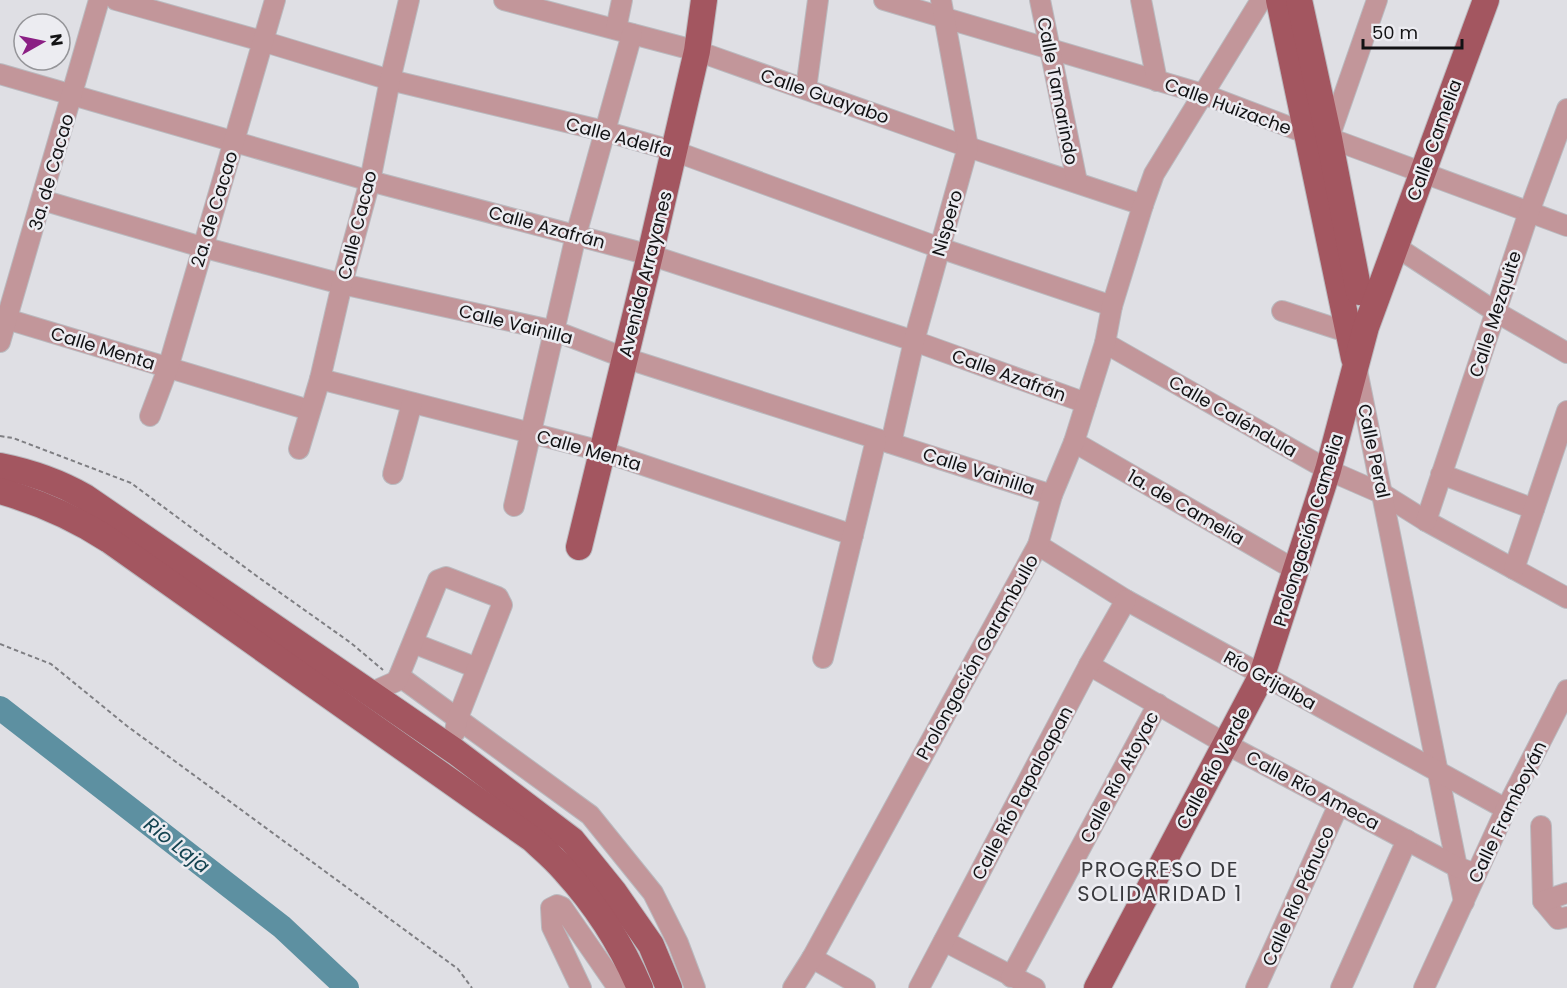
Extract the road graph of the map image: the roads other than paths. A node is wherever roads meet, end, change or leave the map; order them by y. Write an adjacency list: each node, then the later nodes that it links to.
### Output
1 (99, 0): 27 (street, 3a. de Cacao)
2 (116, 0): 19 (street, Calle Adelfa)
3 (275, 0): 19 (street, 2a. de Cacao)
4 (409, 0): 23 (street, Calle Cacao)
5 (504, 0): 18 (street, Calle Guayabo)
6 (622, 0): 18 (street)
7 (704, 0): 21 (main road, Avenida Arrayanes)
8 (818, 0): 25 (street)
9 (884, 0): 17 (street, Calle Huizache)
10 (1040, 0): 20 (street, Calle Tamarindo)
11 (1141, 0): 24 (street)
12 (1262, 0): 26 (street, Prolongación Garambullo)
13 (1279, 0): 30 (main road, Calle Peral)
14 (1299, 0): 30 (main road, Calle Peral)
15 (1377, 0): 30 (street)
16 (1486, 0): 34 (main road, Calle Camelia)
17 (943, 9): 20 (street, Calle Huizache); 32 (street, Nispero)
18 (624, 31): 21 (street, Calle Guayabo); 29 (street)
19 (262, 41): 23 (street, Calle Adelfa); 31 (street, 2a. de Cacao)
20 (1049, 49): 24 (street, Calle Huizache); 36 (street, Calle Tamarindo)
21 (697, 51): 25 (street, Calle Guayabo); 33 (main road, Avenida Arrayanes)
22 (0, 74): 27 (street, Calle Azafrán)
23 (390, 80): 29 (street, Calle Adelfa); 35 (street, Calle Cacao)
24 (1157, 81): 26 (street, Calle Huizache)
25 (806, 89): 32 (street, Calle Guayabo)
26 (1203, 94): 30 (street, Calle Huizache); 38 (street, Prolongación Garambullo)
27 (73, 95): 31 (street, Calle Azafrán); 37 (street, 3a. de Cacao)
28 (1567, 109): 39 (street, Calle Mezquite)
29 (604, 131): 33 (street, Calle Adelfa); 41 (street)
30 (1319, 136): 34 (street, Calle Huizache); 51 (main road, Calle Peral)
31 (234, 142): 35 (street, Calle Azafrán); 43 (street, 2a. de Cacao)
32 (968, 147): 36 (street, Calle Guayabo); 44 (street, Nispero)
33 (674, 151): 44 (street, Calle Adelfa); 45 (main road, Avenida Arrayanes)
34 (1422, 174): 39 (street, Calle Huizache); 42 (main road, Calle Camelia)
35 (370, 181): 41 (street, Calle Azafrán); 46 (street, Calle Cacao)
36 (1077, 182): 38 (street, Calle Guayabo)
37 (42, 200): 43 (street, Calle Vainilla); 50 (street, 3a. de Cacao)
38 (1143, 205): 47 (street, Prolongación Garambullo)
39 (1529, 212): 40 (street, Calle Huizache); 49 (street, Calle Mezquite)
40 (1567, 226)
41 (576, 235): 45 (street, Calle Azafrán); 52 (street)
42 (1395, 246): 49 (street); 51 (main road)
43 (202, 247): 46 (street, Calle Vainilla); 58 (street, 2a. de Cacao)
44 (940, 248): 47 (street, Calle Adelfa); 53 (street, Nispero)
45 (650, 255): 53 (street, Calle Azafrán); 57 (main road, Avenida Arrayanes)
46 (342, 284): 52 (street, Calle Vainilla); 60 (street, Calle Cacao)
47 (1112, 306): 55 (street, Prolongación Garambullo)
48 (1282, 311): 51 (street)
49 (1496, 312): 56 (street); 74 (street, Calle Mezquite)
50 (4, 318): 54 (street, 3a. de Cacao); 58 (street, Calle Menta)
51 (1358, 330): 59 (main road, Calle Peral)
52 (555, 331): 57 (street, Calle Vainilla); 66 (street)
53 (914, 341): 62 (street, Calle Azafrán); 67 (street, Nispero)
54 (0, 342)
55 (1105, 343): 62 (street, Prolongación Garambullo); 72 (street, Calle Caléndula)
56 (1567, 353)
57 (625, 358): 67 (street, Calle Vainilla); 70 (main road, Avenida Arrayanes)
58 (168, 368): 63 (street, Calle Menta); 65 (street, 2a. de Cacao)
59 (1356, 368): 72 (main road, Prolongación Camelia); 76 (street, Calle Peral)
60 (320, 380): 61 (street, Calle Menta); 63 (street, Calle Cacao)
61 (412, 403): 66 (street, Calle Menta); 73 (street)
62 (1086, 403): 68 (street, Prolongación Garambullo)
63 (309, 410): 69 (street, Calle Cacao)
64 (1567, 411): 79 (street)
65 (150, 417)
66 (532, 434): 70 (street, Calle Menta); 78 (street)
67 (884, 442): 77 (street, Calle Vainilla); 81 (street, Nispero)
68 (1074, 442): 77 (street, Prolongación Garambullo); 85 (street, 1a. de Camelia)
69 (299, 449)
70 (601, 451): 81 (street, Calle Menta); 83 (main road, Avenida Arrayanes)
71 (0, 466): 95 (main road)
72 (1328, 470): 76 (street, Calle Caléndula); 85 (main road, Prolongación Camelia)
73 (393, 474)
74 (1441, 474): 79 (street); 80 (street, Calle Mezquite)
75 (0, 491): 117 (main road)
76 (1383, 494): 80 (street, Calle Caléndula); 100 (street, Calle Peral)
77 (1052, 495): 82 (street, Prolongación Garambullo)
78 (514, 506)
79 (1534, 509): 84 (street)
80 (1426, 521): 84 (street, Calle Caléndula)
81 (853, 535): 89 (street, Nispero)
82 (1038, 545): 87 (street, Río Grijalba); 112 (street, Prolongación Garambullo)
83 (579, 548)
84 (1514, 569): 86 (street, Calle Caléndula)
85 (1297, 571): 92 (main road, Prolongación Camelia)
86 (1567, 598)
87 (1126, 600): 90 (street, Calle Río Papaloapan); 92 (street, Río Grijalba)
88 (413, 643): 91 (street); 91 (street); 93 (street)
89 (823, 658)
90 (1089, 664): 96 (street, Calle Río Ameca); 111 (street, Calle Río Papaloapan)
91 (477, 668): 97 (street)
92 (1262, 675): 98 (main road, Calle Río Verde); 100 (street, Río Grijalba)
93 (399, 676): 95 (street); 97 (street)
94 (1567, 690): 102 (street, Calle Framboyán)
95 (370, 693): 99 (main road)
96 (1158, 704): 98 (street, Calle Río Ameca); 113 (street, Calle Río Atoyac)
97 (457, 720): 99 (street); 119 (street)
98 (1226, 744): 101 (street, Calle Río Ameca); 123 (main road, Calle Río Verde)
99 (456, 752): 118 (main road)
100 (1438, 771): 102 (street, Río Grijalba); 105 (street, Calle Peral)
101 (1339, 804): 104 (street, Calle Río Ameca); 124 (street, Calle Río Pánuco)
102 (1506, 809): 106 (street, Calle Framboyán)
103 (1541, 826): 108 (street)
104 (1407, 840): 105 (street, Calle Río Ameca); 125 (street)
105 (1457, 867): 106 (street, Calle Río Ameca); 109 (street, Calle Peral)
106 (1476, 874): 109 (street, Calle Framboyán)
107 (1567, 893): 108 (street)
108 (1543, 901): 110 (street)
109 (1464, 902): 126 (street, Calle Framboyán)
110 (1567, 917)
111 (944, 941): 113 (street); 121 (street, Calle Río Papaloapan)
112 (812, 958): 114 (street, Prolongación Garambullo); 120 (street)
113 (1011, 977): 122 (street)
114 (796, 987)
115 (581, 988): 116 (street)
116 (618, 988)
117 (640, 988)
118 (669, 988)
119 (695, 988)
120 (865, 988)
121 (919, 988)
122 (1035, 988)
123 (1097, 988)
124 (1256, 988)
125 (1341, 988)
126 (1424, 988)

